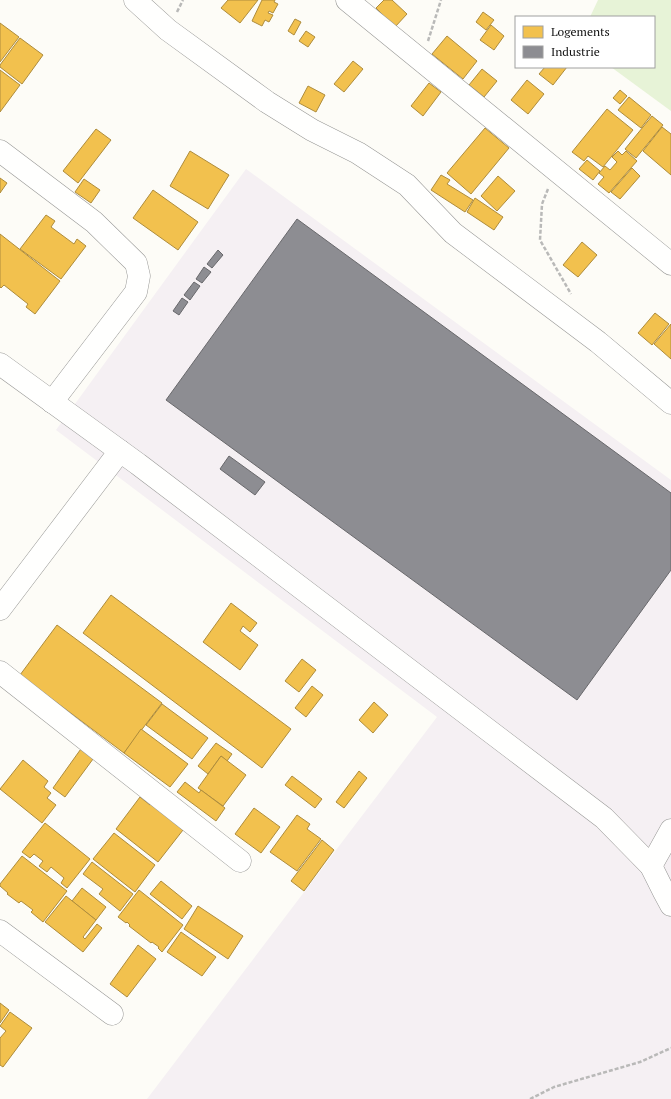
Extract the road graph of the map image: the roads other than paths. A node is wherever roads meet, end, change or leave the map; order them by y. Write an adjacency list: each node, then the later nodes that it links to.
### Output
1 (135, 0): 7 (street)
2 (347, 0): 4 (street)
3 (0, 151): 6 (street)
4 (671, 264)
5 (0, 364): 6 (street)
6 (52, 402): 8 (street)
7 (671, 403)
8 (120, 451): 9 (street); 13 (street)
9 (0, 609)
10 (0, 672): 12 (street)
11 (671, 830): 13 (street)
12 (240, 861)
13 (652, 866): 14 (street)
14 (671, 905)
15 (0, 931): 16 (street)
16 (112, 1014)

